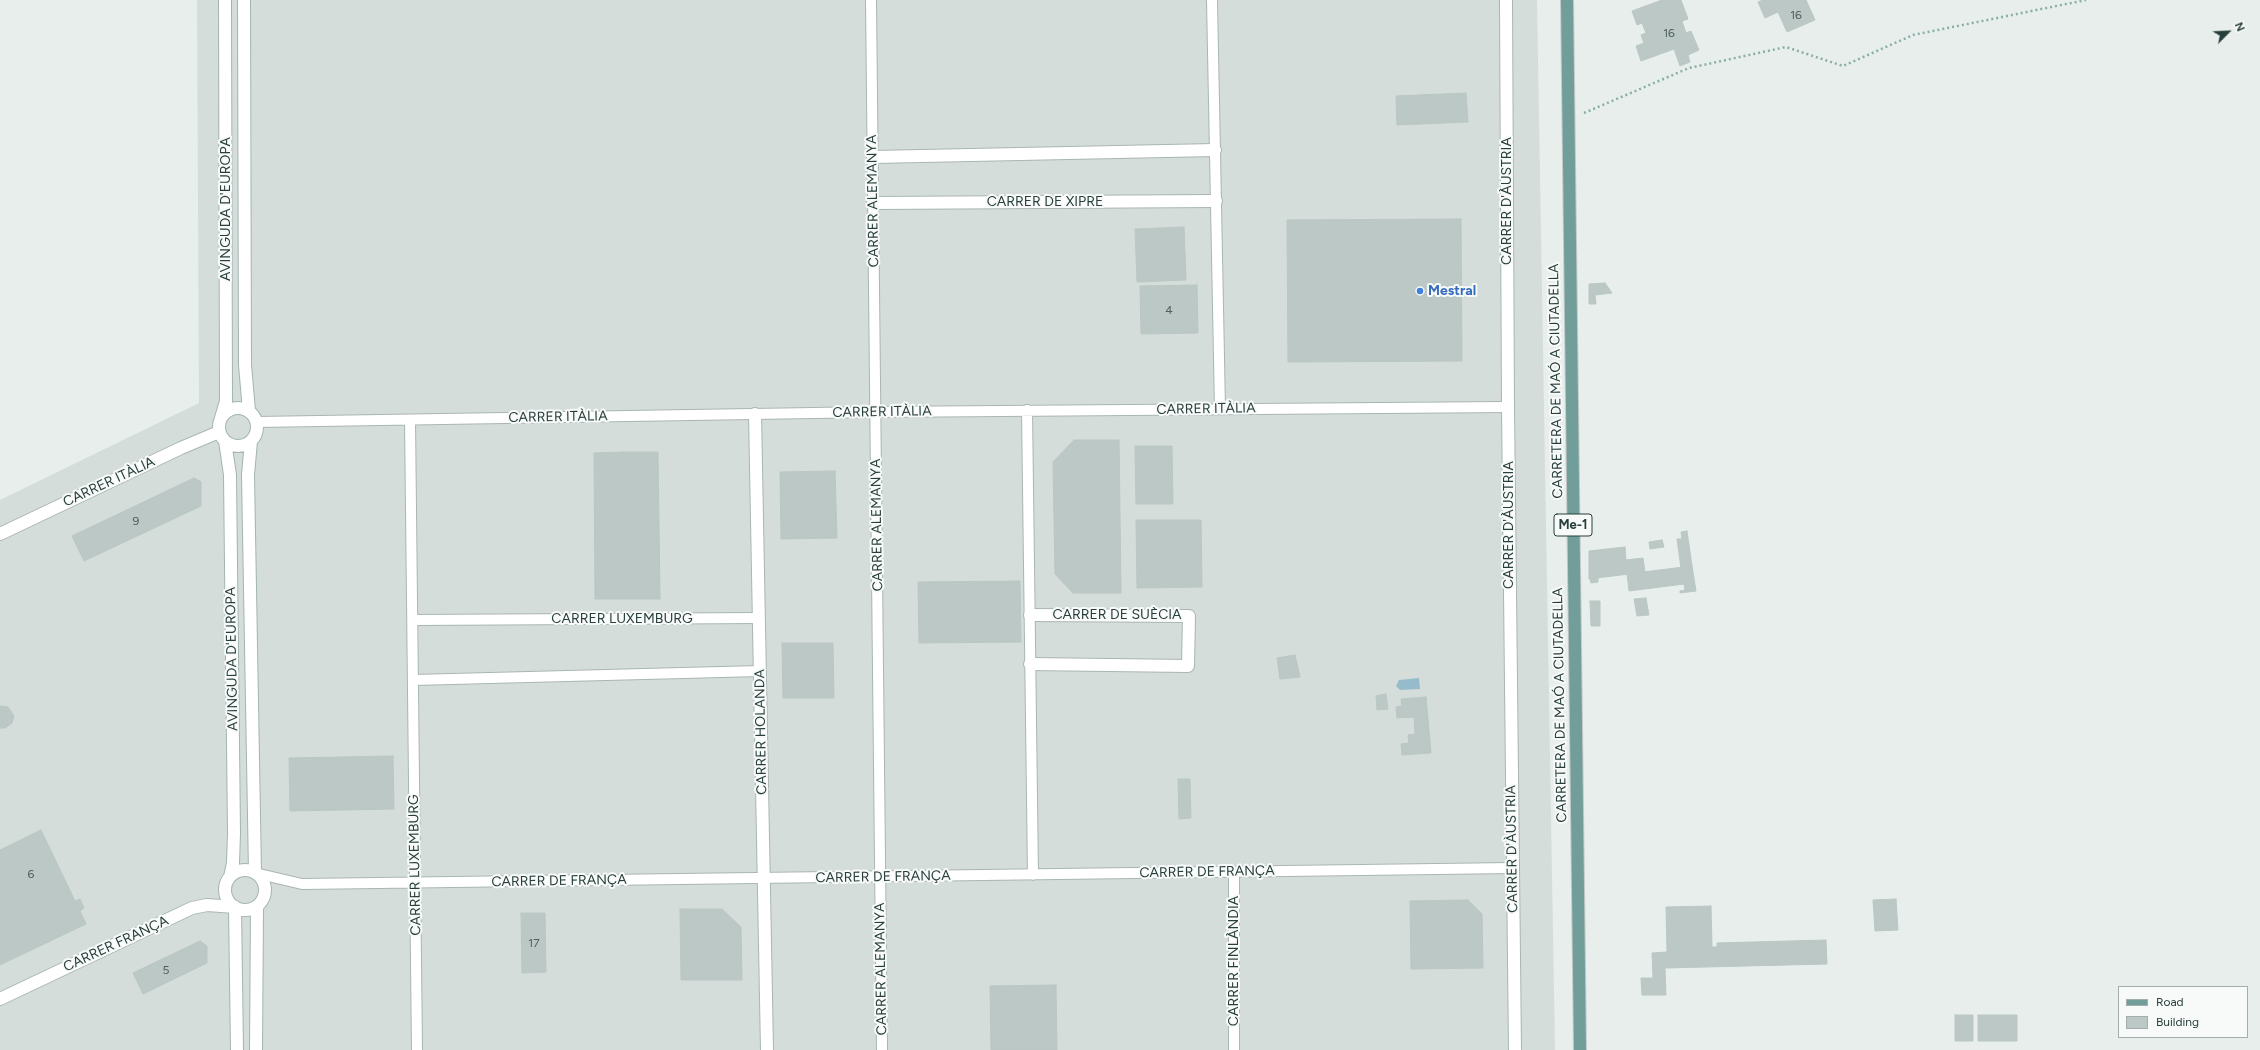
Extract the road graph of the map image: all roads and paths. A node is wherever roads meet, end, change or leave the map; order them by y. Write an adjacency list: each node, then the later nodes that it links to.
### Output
1 (225, 0): 19 (street, AVINGUDA D'EUROPA)
2 (244, 0): 15 (street, AVINGUDA D'EUROPA)
3 (871, 0): 10 (lane, CARRER ALEMANYA)
4 (1212, 0): 9 (lane)
5 (1506, 0): 13 (street, CARRER D'ÀUSTRIA)
6 (1567, 0): 8 (main road, CARRETERA DE MAÓ A CIUTADELLA / Me-1)
7 (2086, 0): 8 (path)
8 (1568, 120): 49 (main road, CARRETERA DE MAÓ A CIUTADELLA / Me-1)
9 (1215, 150): 10 (street); 11 (lane)
10 (873, 157): 12 (lane, CARRER ALEMANYA)
11 (1216, 201): 12 (street, CARRER DE XIPRE); 14 (lane)
12 (873, 203): 17 (lane, CARRER ALEMANYA)
13 (1508, 407): 14 (lane, CARRER ITÀLIA); 31 (street, CARRER D'ÀUSTRIA)
14 (1220, 409): 16 (lane, CARRER ITÀLIA)
15 (249, 410): 19 (street); 21 (street, AVINGUDA D'EUROPA)
16 (1027, 410): 17 (lane, CARRER ITÀLIA); 25 (lane)
17 (876, 412): 18 (lane, CARRER ITÀLIA); 36 (lane, CARRER ALEMANYA)
18 (755, 414): 20 (lane, CARRER ITÀLIA); 26 (street, CARRER HOLANDA)
19 (221, 418): 22 (street, AVINGUDA D'EUROPA)
20 (410, 420): 21 (lane, CARRER ITÀLIA); 27 (lane, CARRER LUXEMBURG)
21 (257, 422): 23 (street, AVINGUDA D'EUROPA)
22 (222, 436): 23 (street); 24 (street, CARRER ITÀLIA); 35 (street, AVINGUDA D'EUROPA)
23 (251, 441): 33 (street, AVINGUDA D'EUROPA)
24 (0, 534)
25 (1030, 615): 28 (lane); 28 (street, CARRER DE SUÈCIA)
26 (759, 618): 27 (lane, CARRER LUXEMBURG); 29 (street, CARRER HOLANDA)
27 (413, 620): 30 (lane, CARRER LUXEMBURG)
28 (1030, 664): 34 (lane)
29 (760, 671): 30 (lane); 37 (street, CARRER HOLANDA)
30 (413, 680): 38 (lane, CARRER LUXEMBURG)
31 (1512, 868): 32 (lane, CARRER DE FRANÇA); 48 (street, CARRER D'ÀUSTRIA)
32 (1234, 872): 34 (lane, CARRER DE FRANÇA); 47 (lane, CARRER FINLÀNDIA)
33 (255, 873): 35 (street); 38 (lane, CARRER DE FRANÇA); 39 (street, AVINGUDA D'EUROPA)
34 (1033, 875): 36 (lane, CARRER DE FRANÇA)
35 (230, 877): 40 (street, AVINGUDA D'EUROPA)
36 (880, 877): 37 (lane, CARRER DE FRANÇA); 46 (lane, CARRER ALEMANYA)
37 (764, 879): 38 (lane, CARRER DE FRANÇA); 45 (street, CARRER HOLANDA)
38 (415, 882): 44 (lane, CARRER LUXEMBURG)
39 (257, 906): 40 (street); 43 (street, AVINGUDA D'EUROPA)
40 (235, 907): 41 (street, CARRER FRANÇA); 42 (street, AVINGUDA D'EUROPA)
41 (0, 999)
42 (237, 1050)
43 (256, 1050)
44 (417, 1050)
45 (767, 1050)
46 (882, 1050)
47 (1234, 1050)
48 (1514, 1050)
49 (1580, 1050)

